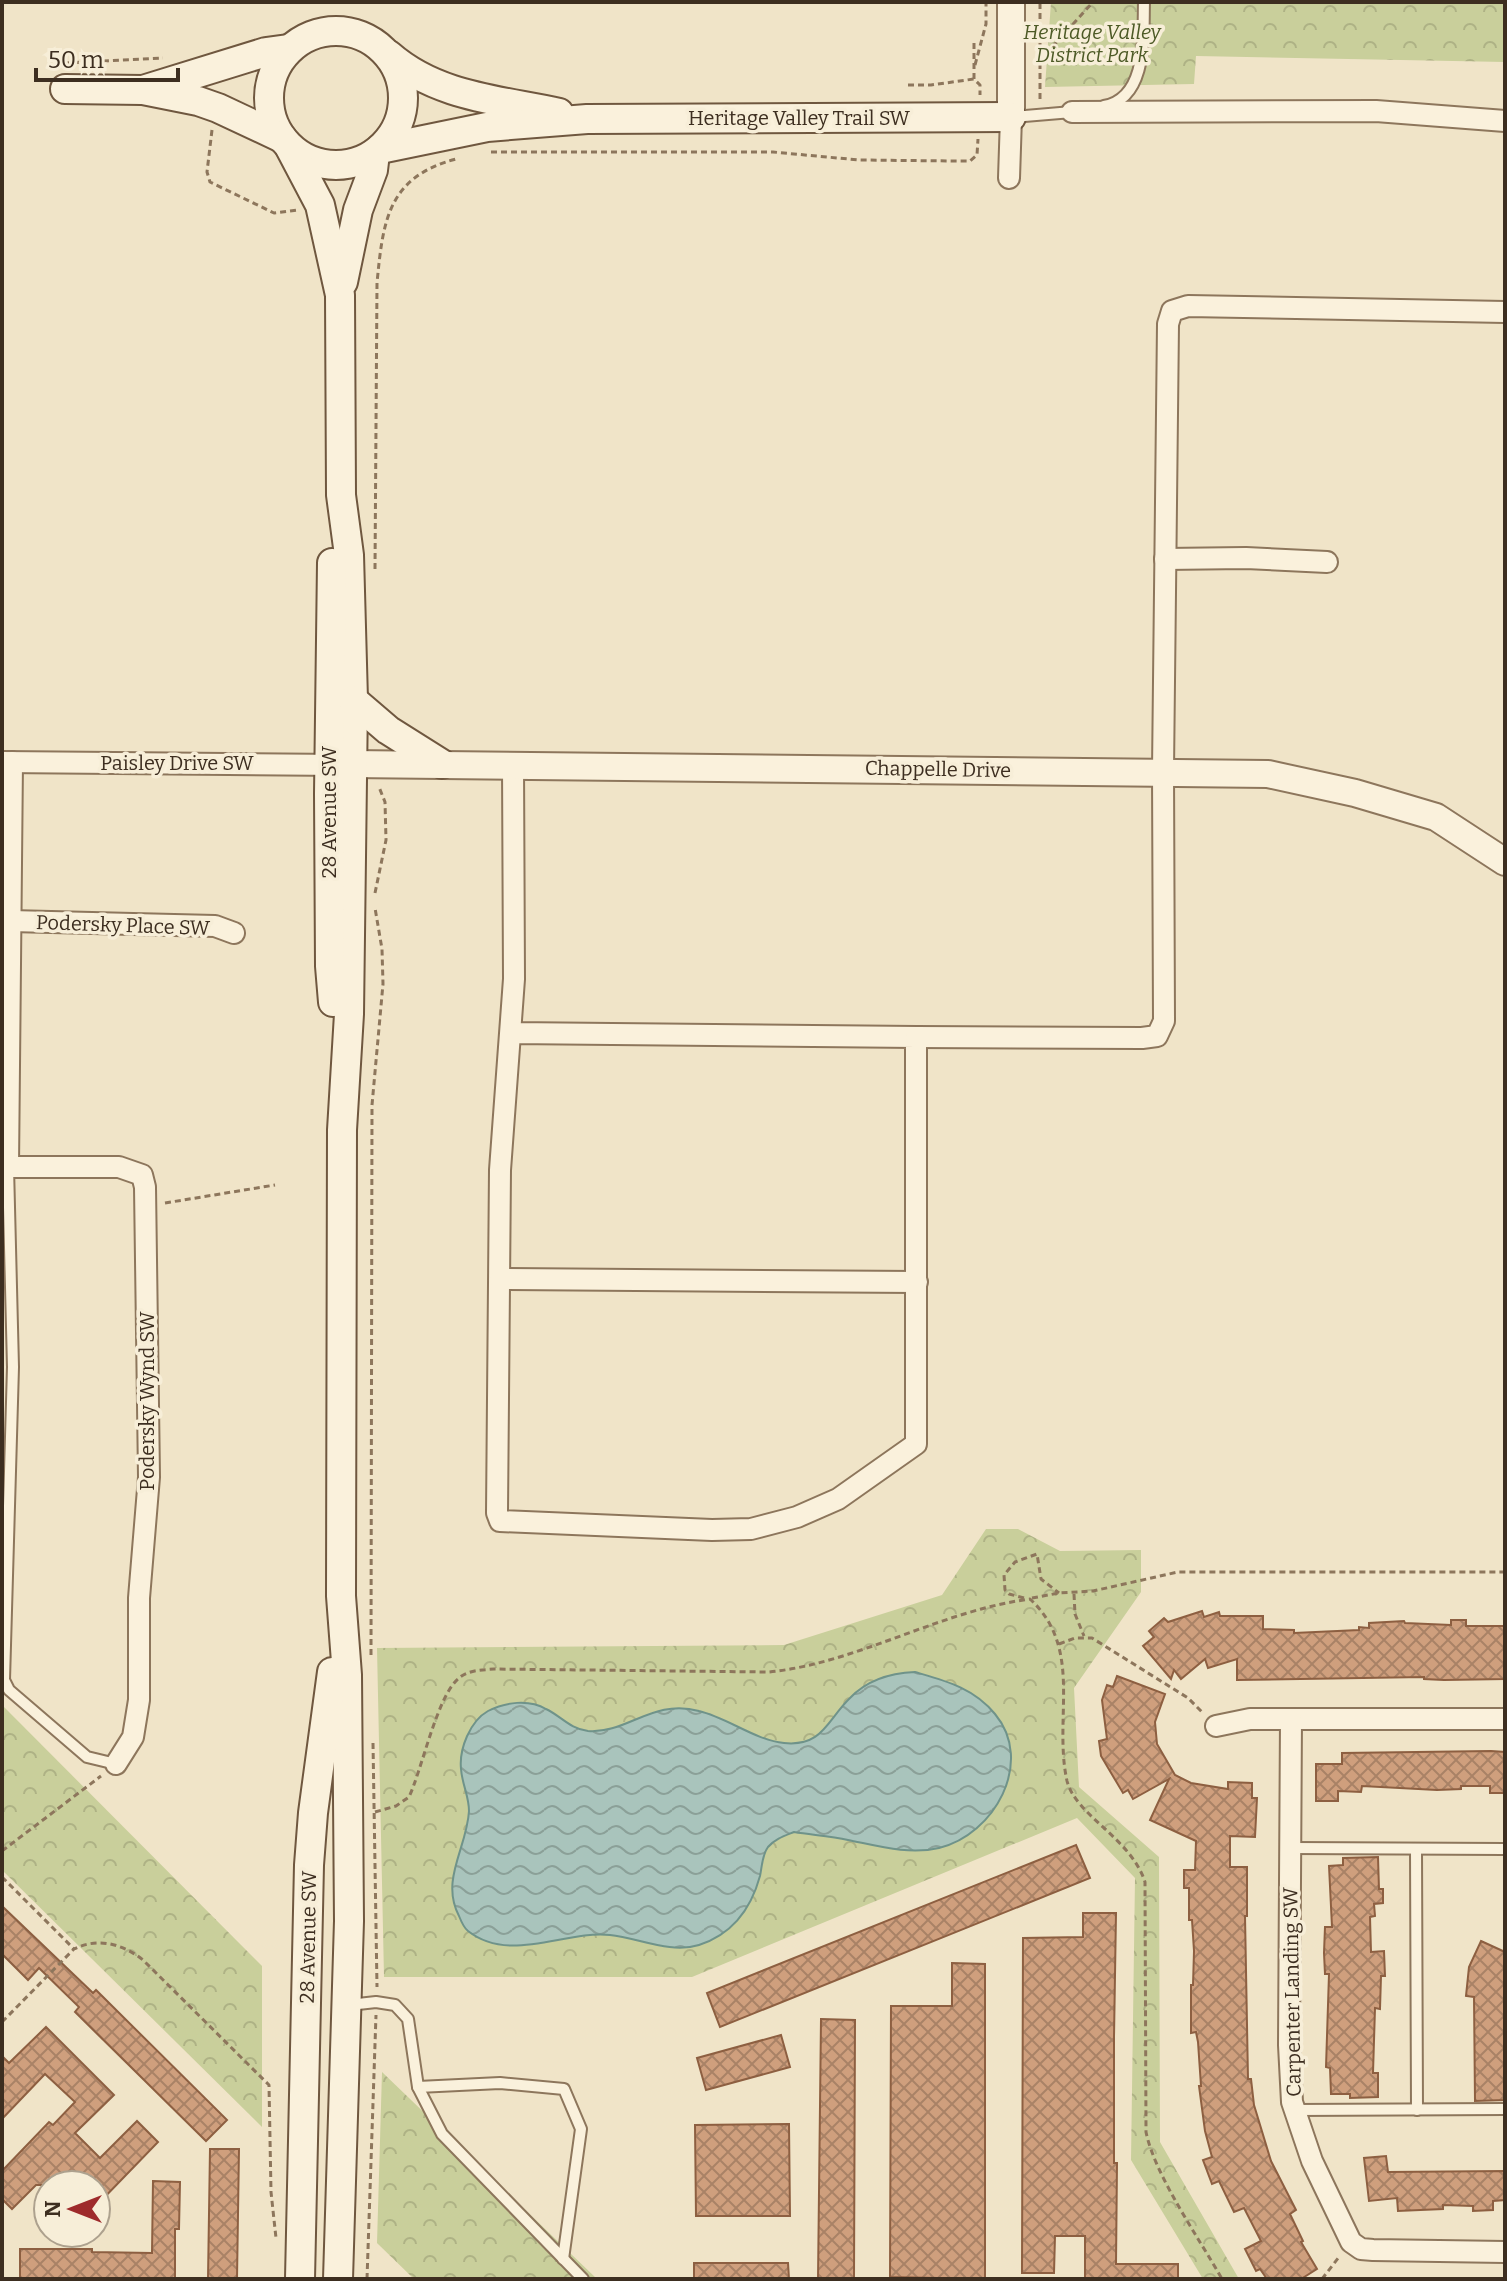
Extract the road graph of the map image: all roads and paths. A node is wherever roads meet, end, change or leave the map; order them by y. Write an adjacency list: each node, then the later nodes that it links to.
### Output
1 (986, 2): 11 (path)
2 (1011, 2): 19 (street)
3 (1040, 2): 10 (path)
4 (1093, 2): 10 (path)
5 (1144, 2): 17 (lane)
6 (974, 43): 11 (path)
7 (288, 49): 8 (main road); 16 (main road); 23 (main road)
8 (388, 54): 20 (main road, Heritage Valley Trail SW); 24 (main road)
9 (173, 55): 15 (path)
10 (1040, 64): 18 (path)
11 (974, 68): 12 (path)
12 (974, 79): 13 (path); 14 (path)
13 (908, 85)
14 (980, 85)
15 (65, 89): 16 (main road)
16 (143, 90): 23 (main road)
17 (1072, 112): 18 (lane); 21 (street)
18 (1040, 115): 19 (lane)
19 (1011, 117): 20 (main road, Heritage Valley Trail SW); 28 (street)
20 (587, 119): 24 (main road, Heritage Valley Trail SW)
21 (1505, 121)
22 (212, 130): 29 (path)
23 (286, 143): 24 (main road); 32 (main road, 28 Avenue SW)
24 (377, 151): 32 (main road, 28 Avenue SW)
25 (481, 153): 26 (path)
26 (977, 155)
27 (463, 157): 31 (path)
28 (1009, 178)
29 (307, 209)
30 (377, 215): 31 (path)
31 (388, 219): 37 (path)
32 (340, 295): 34 (main road, 28 Avenue SW)
33 (1505, 312): 35 (street)
34 (341, 495): 38 (main road, 28 Avenue SW); 40 (main road, 28 Avenue SW)
35 (1165, 559): 36 (street); 43 (street)
36 (1327, 562)
37 (375, 568)
38 (353, 700): 40 (main road, 28 Avenue SW); 41 (main road)
39 (7, 762): 40 (street, Paisley Drive SW); 48 (street)
40 (340, 764): 41 (street, Chappelle Drive); 61 (main road, 28 Avenue SW)
41 (442, 764): 42 (street, Chappelle Drive)
42 (513, 764): 43 (street, Chappelle Drive); 50 (street)
43 (1163, 771): 45 (street, Chappelle Drive); 51 (street)
44 (380, 793): 46 (path)
45 (1505, 862)
46 (375, 894)
47 (375, 906): 65 (path)
48 (10, 921): 49 (street, Podersky Place SW); 52 (street)
49 (234, 933)
50 (512, 1033): 51 (street); 55 (street)
51 (916, 1037): 56 (street)
52 (5, 1167): 54 (street, Podersky Wynd SW); 57 (lane)
53 (275, 1185): 54 (path)
54 (145, 1206): 70 (street, Podersky Wynd SW)
55 (500, 1279): 56 (street); 56 (street)
56 (917, 1282)
57 (6, 1288): 70 (lane)
58 (1505, 1572): 60 (path)
59 (1059, 1593): 60 (path); 62 (path); 62 (path)
60 (1074, 1594): 63 (path)
61 (341, 1596): 79 (main road, 28 Avenue SW); 90 (main road, 28 Avenue SW)
62 (1030, 1599): 64 (path); 71 (path)
63 (1084, 1636): 64 (path); 68 (path)
64 (1059, 1644): 94 (path)
65 (371, 1661)
66 (1291, 1719): 67 (street); 68 (street); 72 (street, Carpenter Landing SW)
67 (1505, 1719)
68 (1216, 1726)
69 (373, 1737): 71 (path)
70 (116, 1764): 75 (path)
71 (375, 1813): 78 (path)
72 (1291, 1848): 74 (lane); 84 (street, Carpenter Landing SW)
73 (1505, 1849): 74 (lane)
74 (1416, 1850): 85 (lane)
75 (2, 1851)
76 (2, 1877): 77 (path)
77 (74, 1949): 81 (path); 87 (path)
78 (377, 1986)
79 (347, 2005): 82 (lane); 91 (main road, 28 Avenue SW)
80 (375, 2020): 92 (path)
81 (2, 2022)
82 (418, 2087): 89 (lane); 89 (lane)
83 (1505, 2109): 85 (lane)
84 (1295, 2110): 85 (lane); 86 (street, Carpenter Landing SW)
85 (1417, 2110)
86 (1351, 2242): 88 (street); 95 (path)
87 (278, 2245)
88 (1505, 2252)
89 (563, 2259): 93 (lane)
90 (300, 2279)
91 (338, 2279)
92 (367, 2279)
93 (583, 2279)
94 (1222, 2279)
95 (1322, 2279)

